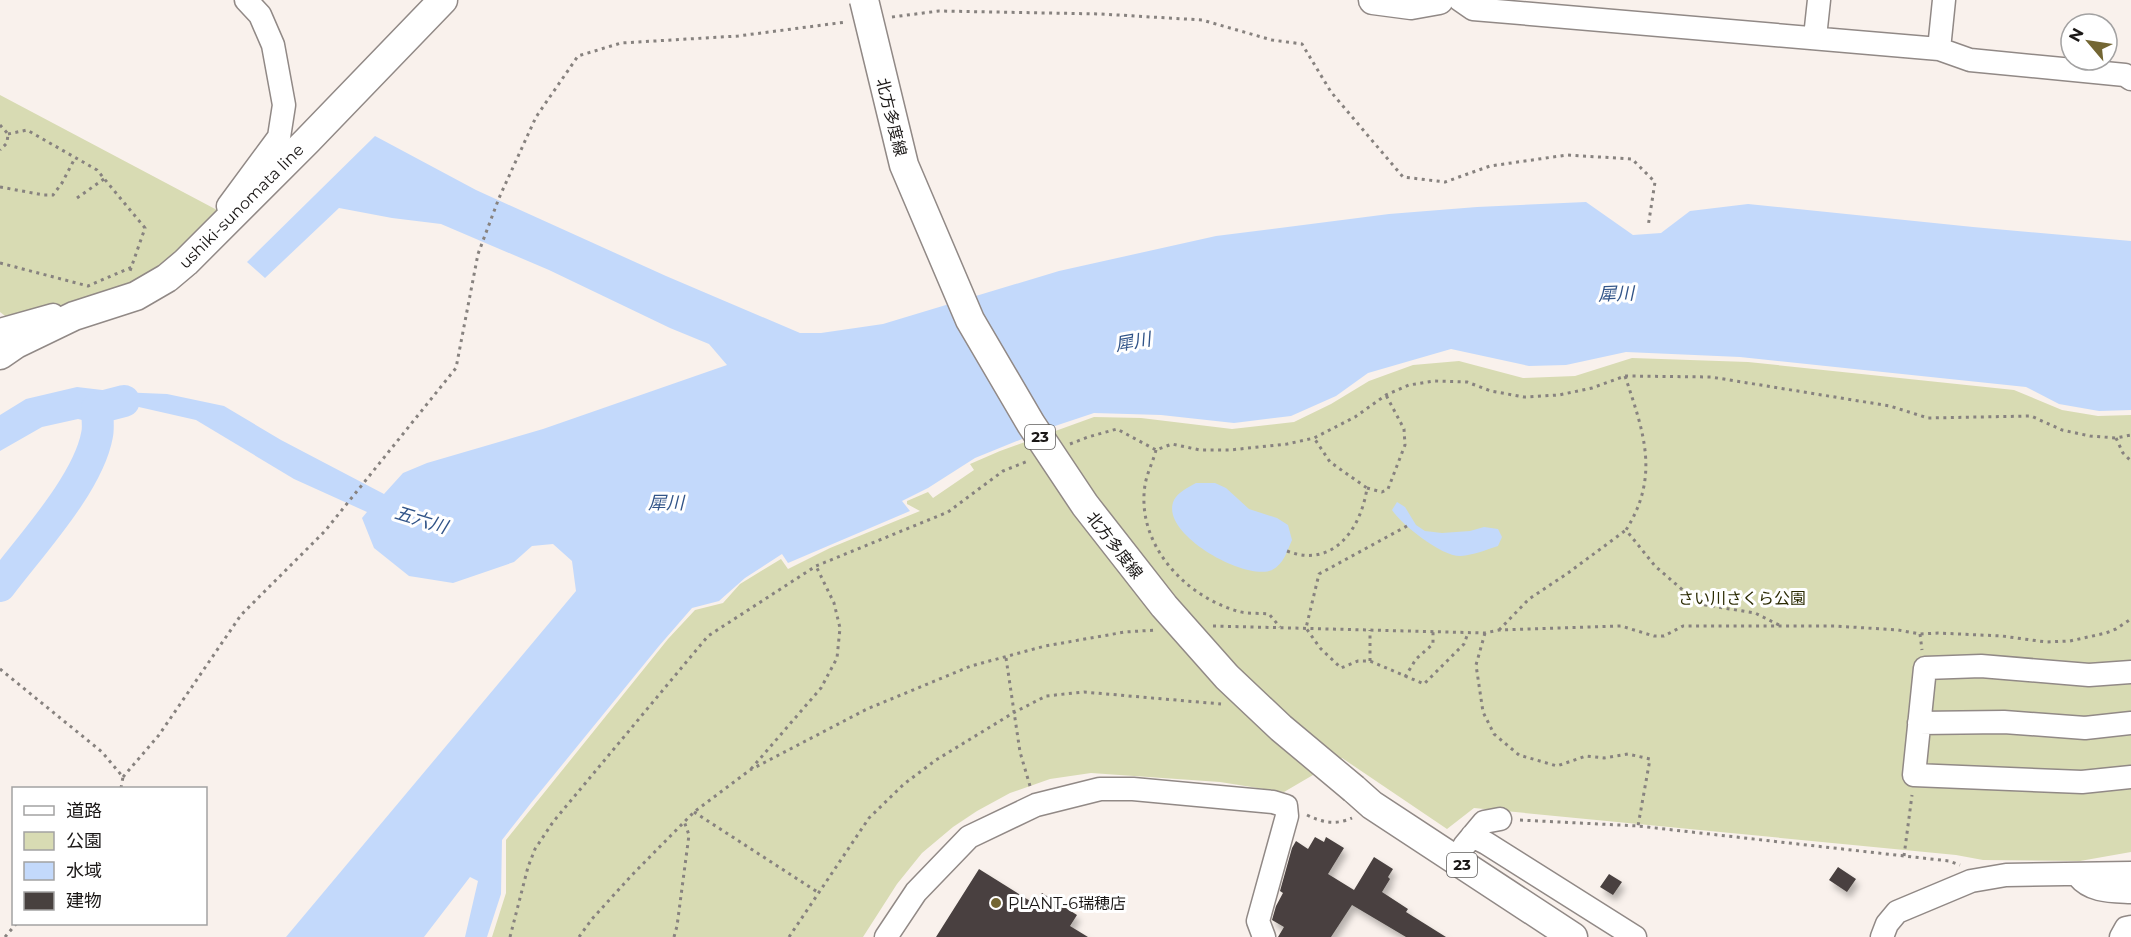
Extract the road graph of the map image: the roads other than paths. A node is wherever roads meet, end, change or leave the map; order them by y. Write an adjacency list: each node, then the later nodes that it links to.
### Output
1 (246, 0): 12 (street)
2 (443, 0): 12 (main road, ushiki-sunomata line)
3 (1373, 0): 4 (main road)
4 (1439, 0)
5 (1460, 0): 9 (street)
6 (1819, 0): 9 (street)
7 (1944, 0): 10 (street)
8 (860, 11): 22 (main road, 北方多度線 / 23, bridge)
9 (1815, 37): 10 (street)
10 (1939, 49): 11 (street)
11 (2131, 79)
12 (186, 262): 13 (main road, ushiki-sunomata line)
13 (99, 308): 14 (street); 15 (main road, ushiki-sunomata line)
14 (0, 330)
15 (0, 355)
16 (2131, 672): 17 (street)
17 (1919, 723): 18 (street); 19 (street)
18 (2131, 723)
19 (2131, 777)
20 (1500, 819): 21 (street)
21 (1472, 836): 22 (street); 30 (street)
22 (1454, 859): 29 (main road, 北方多度線 / 23)
23 (2131, 873): 24 (street)
24 (2076, 874): 25 (street); 31 (street)
25 (2131, 892)
26 (2131, 927): 32 (street)
27 (886, 937): 28 (street)
28 (1264, 937)
29 (1573, 937)
30 (1635, 937)
31 (1882, 937)
32 (2121, 937)

